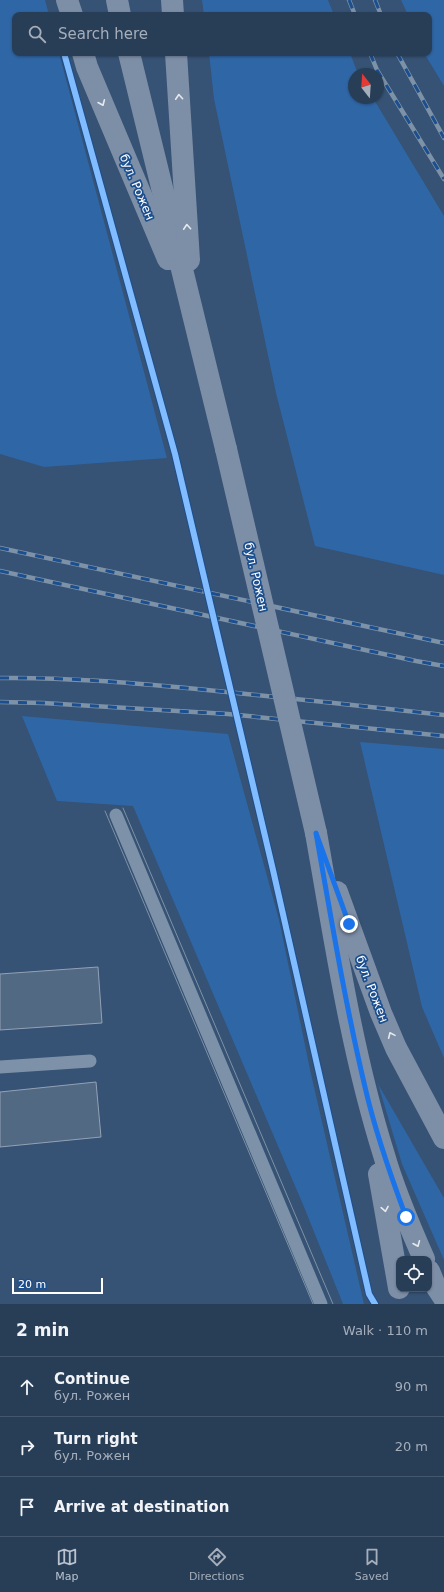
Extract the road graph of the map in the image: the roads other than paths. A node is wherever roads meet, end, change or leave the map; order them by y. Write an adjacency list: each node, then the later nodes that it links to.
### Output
1 (67, 0): 4 (main road)
2 (117, 0): 5 (main road)
3 (172, 0): 6 (main road)
4 (71, 12)
5 (119, 12)
6 (173, 12)
7 (84, 56): 10 (main road, бул. Рожен, one-way to 10)
8 (130, 56): 10 (main road, бул. Рожен)
9 (176, 56): 10 (main road, бул. Рожен, one-way to 9)
10 (194, 321): 12 (main road, бул. Рожен, bridge)
11 (116, 815): 24 (lane)
12 (316, 833): 15 (main road, бул. Рожен, one-way to 12); 16 (main road, бул. Рожен)
13 (90, 1061): 14 (lane)
14 (0, 1067)
15 (408, 1070): 17 (main road); 18 (main road, бул. Рожен)
16 (365, 1088): 19 (main road, бул. Рожен, one-way to 19); 20 (main road, one-way to 20)
17 (444, 1121)
18 (444, 1138)
19 (423, 1256)
20 (396, 1270)
21 (432, 1278): 23 (main road)
22 (400, 1292): 25 (main road)
23 (444, 1298)
24 (321, 1304)
25 (403, 1304)

